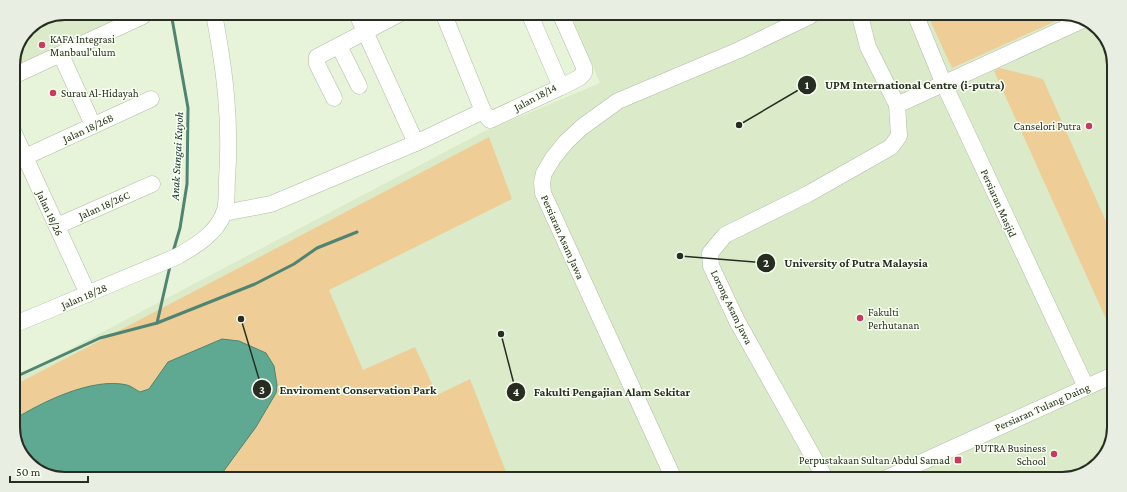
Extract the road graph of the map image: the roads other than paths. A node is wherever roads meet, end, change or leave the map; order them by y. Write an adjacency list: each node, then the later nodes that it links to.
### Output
1 (135, 20): 14 (street)
2 (215, 20): 28 (street)
3 (360, 20): 12 (street)
4 (387, 20): 12 (street)
5 (446, 20): 22 (street)
6 (532, 20): 18 (street, Jalan 18/14)
7 (563, 20): 18 (street)
8 (801, 20): 34 (street, Persiaran Asam Jawa)
9 (861, 20): 21 (street, Lorong Asam Jawa)
10 (918, 20): 16 (street, Persiaran Masjid)
11 (1077, 23): 16 (street)
12 (365, 31): 13 (street); 24 (street)
13 (339, 46): 17 (street); 19 (street)
14 (61, 55): 15 (street); 23 (street)
15 (20, 73)
16 (943, 82): 21 (street); 33 (street, Persiaran Masjid)
17 (359, 86)
18 (561, 87): 22 (street, Jalan 18/14)
19 (334, 98)
20 (152, 99): 23 (street, Jalan 18/26B)
21 (897, 104): 35 (street, Lorong Asam Jawa)
22 (485, 114): 24 (street)
23 (93, 125): 26 (street, Jalan 18/26B)
24 (416, 143): 28 (street)
25 (20, 146): 26 (street, Jalan 18/26)
26 (25, 156): 29 (street, Jalan 18/26)
27 (152, 184): 29 (street, Jalan 18/26C)
28 (224, 213): 30 (street, Jalan 18/28)
29 (57, 226): 30 (street, Jalan 18/26)
30 (88, 294): 31 (street, Jalan 18/28)
31 (20, 320)
32 (1107, 378): 33 (street, Persiaran Tulang Daing)
33 (1086, 387): 36 (street, Persiaran Tulang Daing)
34 (671, 472)
35 (823, 472)
36 (900, 472)

